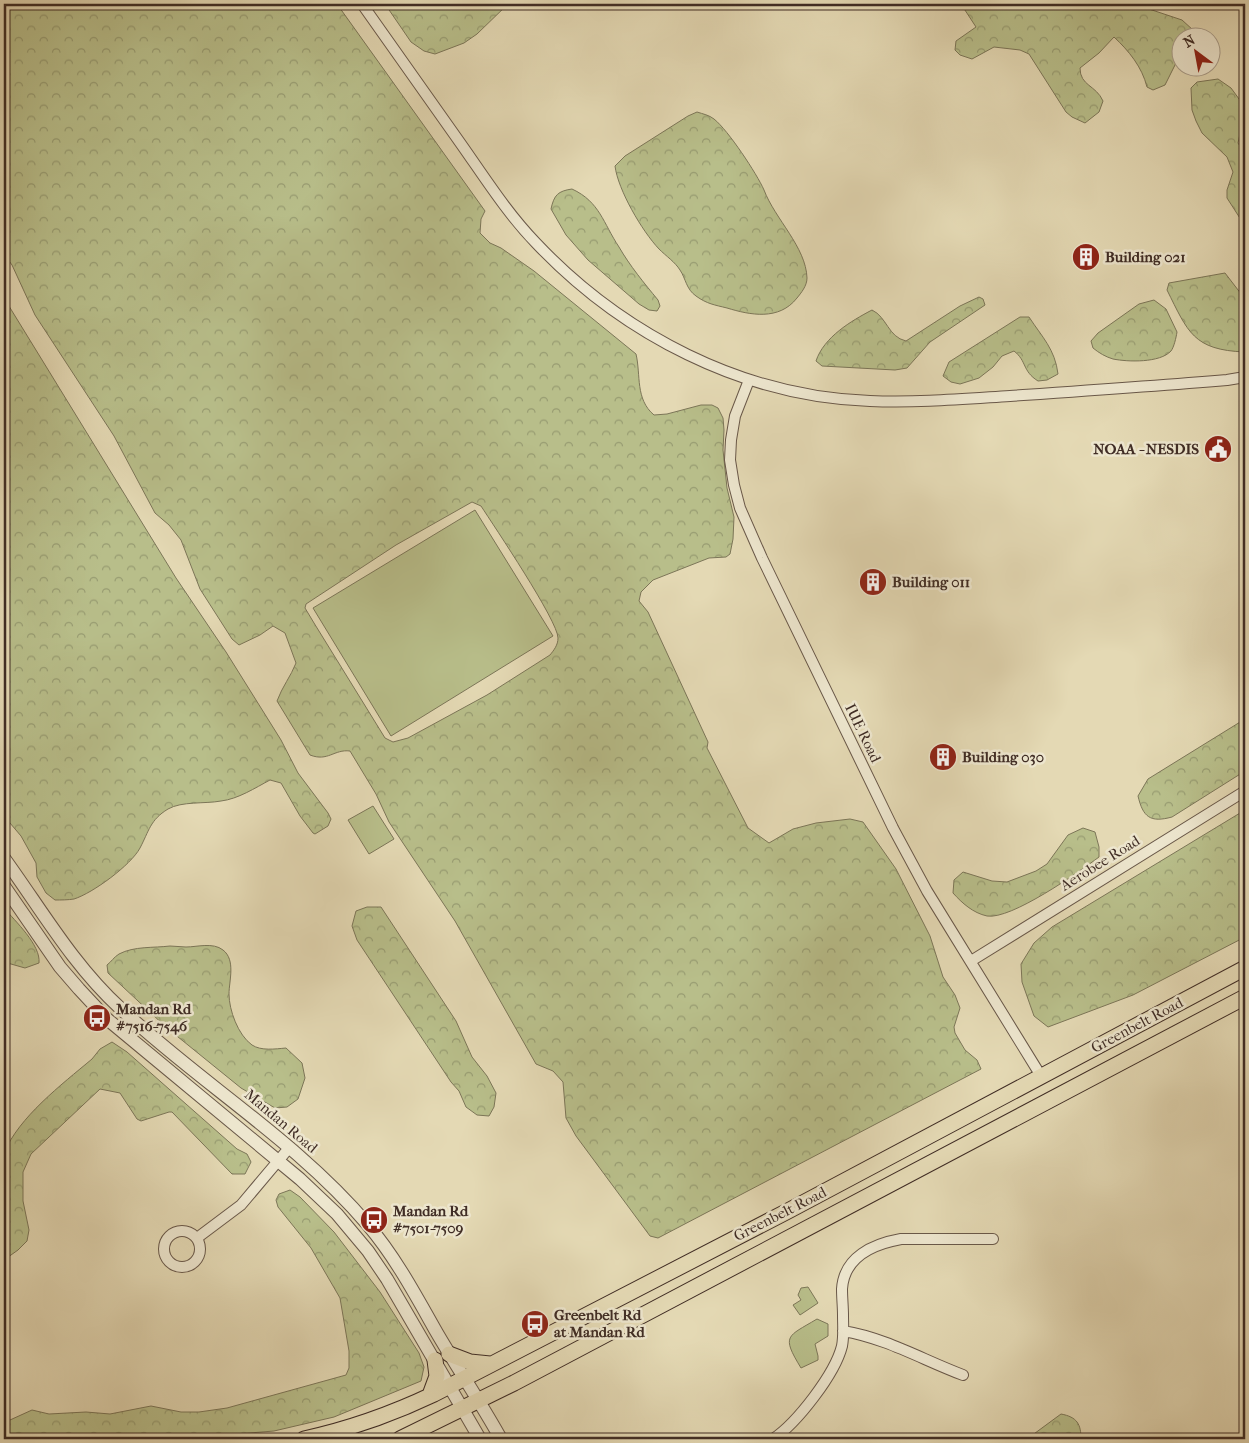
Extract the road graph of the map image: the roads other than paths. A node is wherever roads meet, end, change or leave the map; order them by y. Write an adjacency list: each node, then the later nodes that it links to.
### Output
1 (362, 4): 3 (street)
2 (1245, 377): 3 (street)
3 (749, 380): 7 (street, IUE Road)
4 (1245, 791): 7 (street, Aerobee Road)
5 (4, 858): 11 (street, Mandan Road)
6 (4, 886): 12 (street)
7 (971, 961): 10 (street, IUE Road)
8 (1245, 968): 10 (main road, Greenbelt Road)
9 (1245, 997): 23 (main road, Greenbelt Road)
10 (1041, 1076): 18 (main road, Greenbelt Road)
11 (289, 1148): 12 (street); 16 (street, Mandan Road)
12 (278, 1161): 13 (street); 17 (street)
13 (197, 1238)
14 (993, 1239): 15 (street)
15 (843, 1331): 19 (street); 29 (street)
16 (450, 1354): 18 (main road); 20 (street, Mandan Road)
17 (435, 1360): 21 (street); 22 (main road)
18 (490, 1364): 20 (main road, Greenbelt Road)
19 (963, 1375)
20 (464, 1378): 21 (main road, Greenbelt Road); 23 (street, Mandan Road)
21 (449, 1385): 22 (main road, Greenbelt Road); 24 (street)
22 (430, 1395): 25 (main road, Greenbelt Road)
23 (479, 1401): 24 (main road, Greenbelt Road); 28 (street, Mandan Road)
24 (463, 1409): 26 (main road, Greenbelt Road); 27 (street)
25 (304, 1439)
26 (400, 1439)
27 (480, 1439)
28 (502, 1439)
29 (773, 1439)

